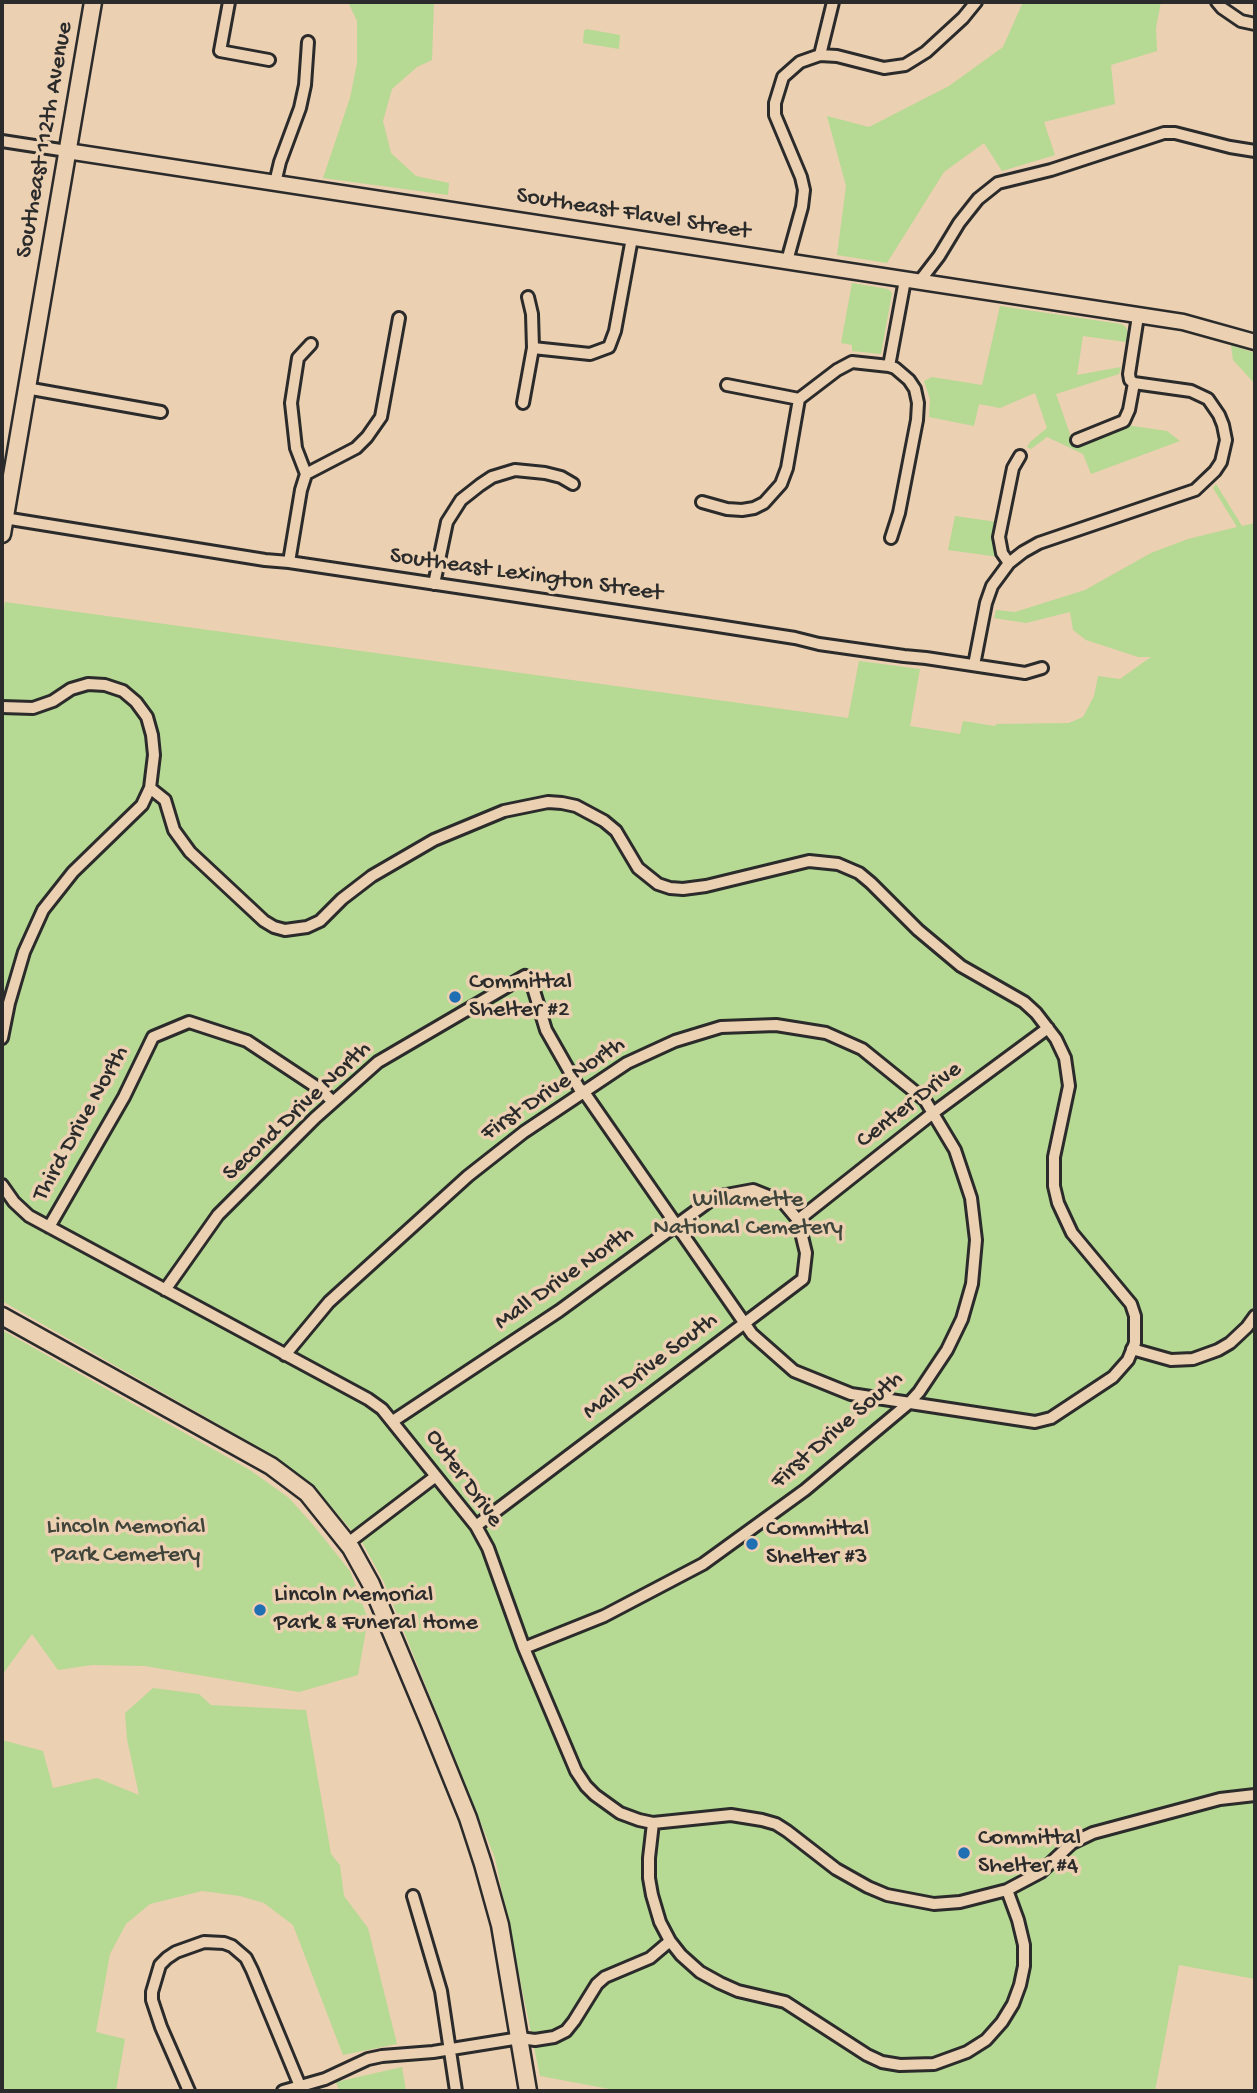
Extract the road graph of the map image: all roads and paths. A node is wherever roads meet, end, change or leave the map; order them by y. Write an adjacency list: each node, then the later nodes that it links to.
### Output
1 (93, 2): 11 (main road, Southeast 112th Avenue)
2 (229, 2): 9 (street)
3 (833, 2): 8 (street)
4 (976, 2): 8 (street)
5 (1217, 2): 6 (street)
6 (1255, 24)
7 (308, 42): 13 (street)
8 (820, 55): 15 (street)
9 (269, 60)
10 (2, 141): 11 (street, Southeast Flavel Street)
11 (67, 151): 13 (street, Southeast Flavel Street); 26 (main road, Southeast 112th Avenue)
12 (1255, 151): 16 (street)
13 (275, 183): 14 (street, Southeast Flavel Street)
14 (632, 238): 15 (street, Southeast Flavel Street); 22 (street)
15 (787, 261): 16 (street, Southeast Flavel Street)
16 (912, 281): 18 (street, Southeast Flavel Street); 23 (street)
17 (528, 297): 22 (street)
18 (1139, 316): 20 (street, Southeast Flavel Street); 24 (street)
19 (399, 318): 32 (street)
20 (1255, 342)
21 (311, 344): 32 (street)
22 (533, 348): 28 (street)
23 (889, 366): 27 (street); 36 (street)
24 (1134, 383): 30 (street); 38 (street)
25 (727, 385): 27 (street)
26 (26, 388): 29 (street); 35 (main road, Southeast 112th Avenue)
27 (799, 398): 34 (street)
28 (523, 404)
29 (161, 412)
30 (1077, 440)
31 (1020, 456): 38 (street)
32 (306, 474): 37 (street)
33 (573, 484): 39 (street)
34 (702, 502)
35 (3, 526): 37 (street, Southeast Lexington Street)
36 (891, 538)
37 (289, 562): 39 (street, Southeast Lexington Street)
38 (1009, 563): 40 (street)
39 (434, 584): 40 (street, Southeast Lexington Street)
40 (974, 665): 41 (street, Southeast Lexington Street)
41 (1042, 668)
42 (2, 707): 43 (street)
43 (149, 788): 44 (street); 45 (street)
44 (1048, 1028): 48 (street, Center Drive); 57 (street)
45 (2, 1038)
46 (584, 1092): 47 (street, Second Drive North); 48 (street, First Drive North); 51 (street); 58 (street, First Drive North)
47 (333, 1102): 52 (street, Third Drive North); 53 (street, Second Drive North)
48 (933, 1113): 50 (street, Center Drive); 59 (street, First Drive South)
49 (2, 1185): 52 (street, Outer Drive)
50 (798, 1220): 51 (street, Mall Drive North); 56 (street, Mall Drive South)
51 (677, 1225): 56 (street); 60 (street, Mall Drive North)
52 (49, 1227): 53 (street, Outer Drive)
53 (165, 1290): 58 (street, Outer Drive)
54 (2, 1315): 63 (main road)
55 (1255, 1316): 57 (street)
56 (745, 1324): 59 (street); 62 (street, Mall Drive South)
57 (1132, 1349): 59 (street)
58 (285, 1355): 60 (street, Outer Drive)
59 (909, 1403): 64 (street, First Drive South)
60 (393, 1421): 61 (street, Outer Drive)
61 (436, 1476): 62 (street, Outer Drive); 63 (street)
62 (476, 1526): 64 (street, Outer Drive)
63 (348, 1543): 70 (main road)
64 (524, 1648): 66 (street, Outer Drive)
65 (1255, 1795): 67 (street)
66 (653, 1823): 67 (street); 69 (street)
67 (1007, 1890): 69 (street)
68 (413, 1896): 71 (street)
69 (670, 1941): 70 (street)
70 (520, 2038): 71 (street); 76 (main road)
71 (450, 2049): 72 (street); 75 (street)
72 (300, 2086): 73 (street); 74 (street)
73 (189, 2091)
74 (283, 2091)
75 (456, 2091)
76 (528, 2091)

